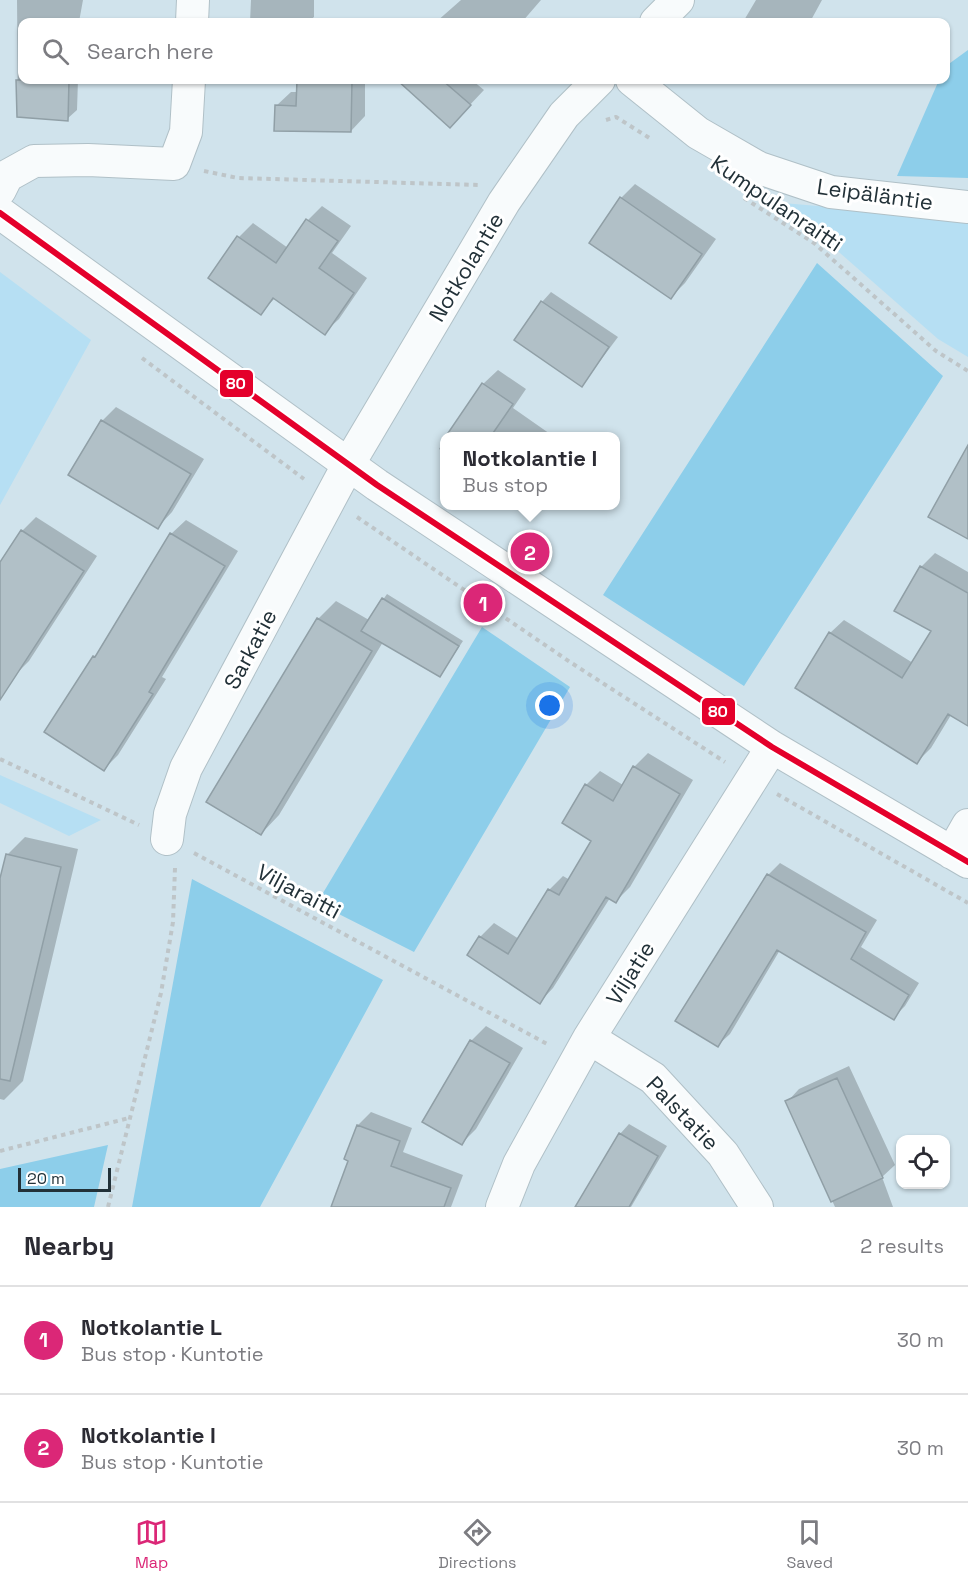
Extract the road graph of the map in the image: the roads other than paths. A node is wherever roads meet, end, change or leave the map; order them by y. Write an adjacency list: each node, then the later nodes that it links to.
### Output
1 (193, 0): 3 (street)
2 (678, 0): 4 (street)
3 (192, 18)
4 (660, 18)
5 (189, 84): 8 (street)
6 (595, 84): 11 (street, Notkolantie)
7 (637, 84): 9 (street, Leipäläntie)
8 (0, 190)
9 (968, 207)
10 (0, 213): 11 (street)
11 (348, 465): 12 (street); 14 (street, Sarkatie)
12 (772, 747): 15 (street); 16 (street, Viljatie)
13 (968, 825): 15 (street)
14 (166, 838)
15 (960, 857)
16 (584, 1050): 17 (street, Viljatie); 18 (street, Palstatie)
17 (502, 1207)
18 (757, 1207)

